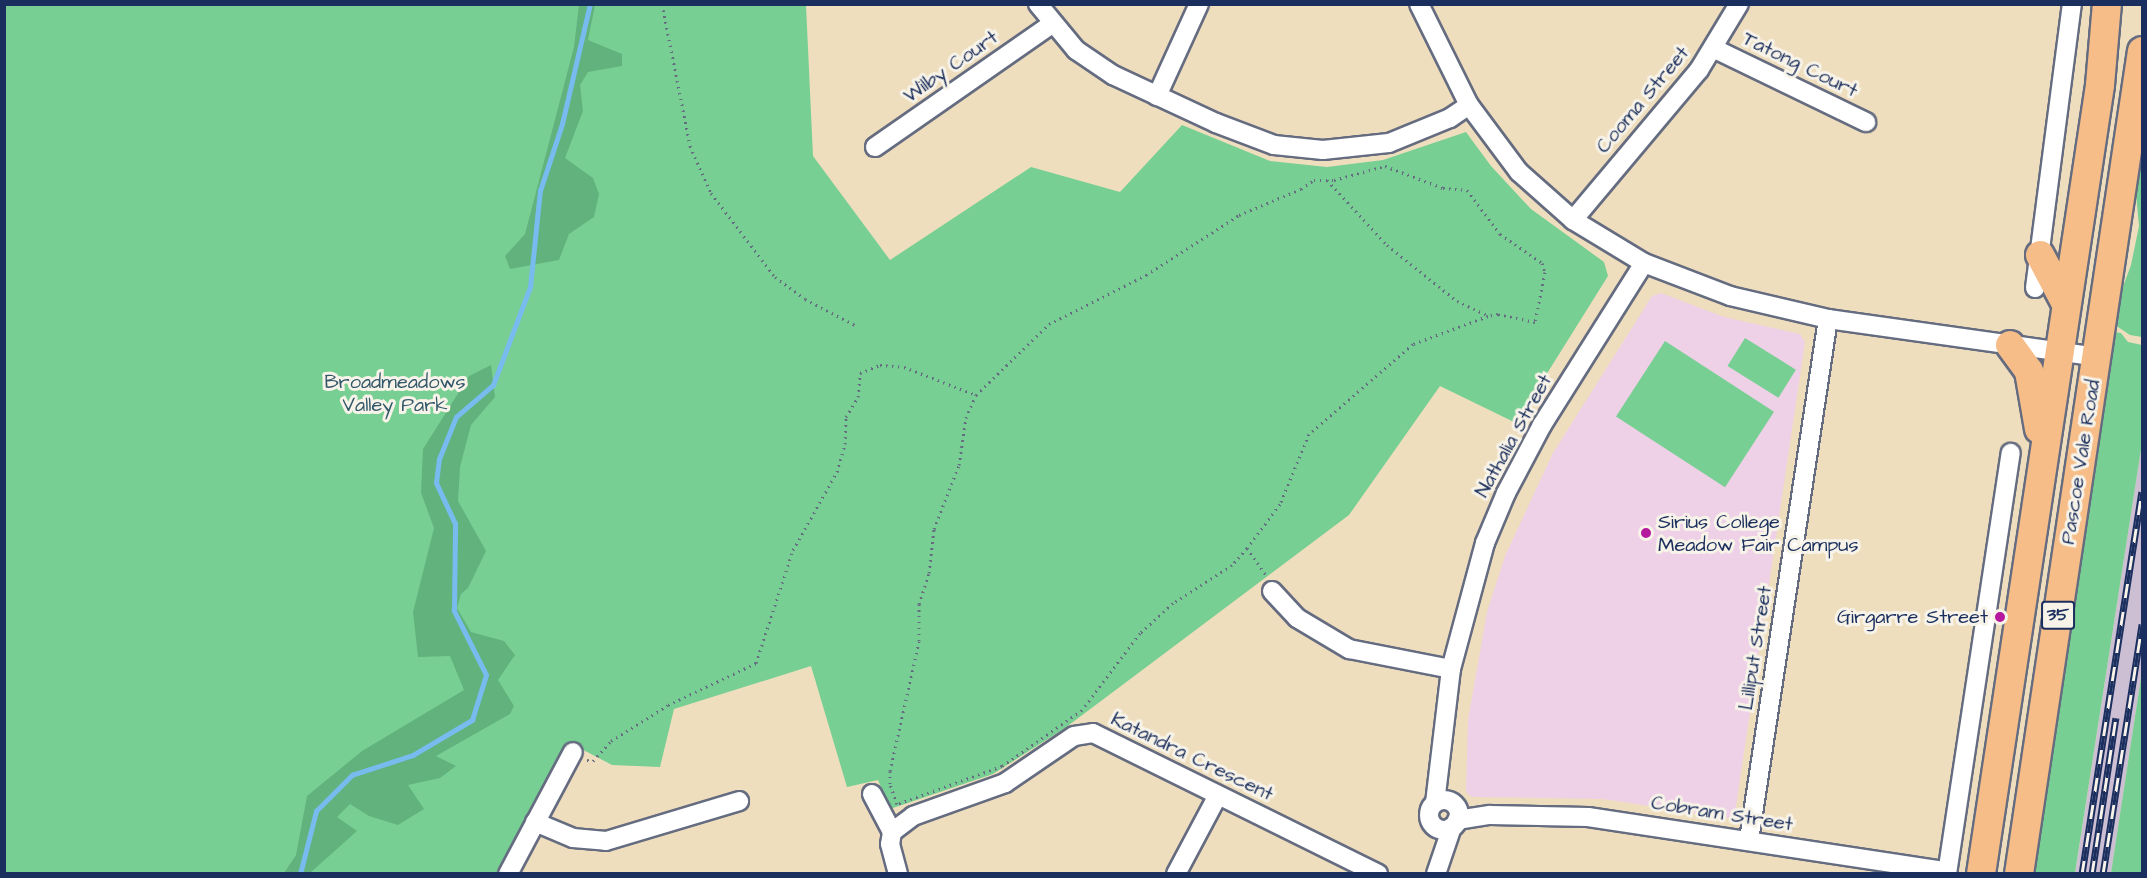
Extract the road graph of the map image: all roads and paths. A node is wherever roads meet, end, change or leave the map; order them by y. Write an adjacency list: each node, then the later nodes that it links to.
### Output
1 (662, 4): 23 (path)
2 (1038, 4): 8 (street)
3 (1199, 4): 11 (street)
4 (1419, 4): 12 (street)
5 (1739, 4): 9 (street, Cooma Street)
6 (2072, 4): 17 (street)
7 (2107, 4): 20 (main road, Pascoe Vale Road / 35)
8 (1052, 24): 11 (street); 14 (street, Wilby Court)
9 (1715, 49): 13 (street, Tatong Court); 16 (street, Cooma Street)
10 (2142, 51): 26 (main road, Pascoe Vale Road / 35)
11 (1157, 96): 12 (street)
12 (1469, 105): 16 (street)
13 (1866, 122)
14 (875, 147)
15 (1328, 180): 21 (path); 21 (path); 27 (path)
16 (1573, 220): 18 (street)
17 (2040, 255): 19 (street); 20 (main road)
18 (1644, 263): 22 (street); 34 (street, Nathalia Street)
19 (2035, 288)
20 (2067, 304): 25 (main road, Pascoe Vale Road / 35)
21 (1488, 316): 32 (path)
22 (1828, 319): 24 (street); 42 (street, Lilliput Street)
23 (855, 325)
24 (2010, 345): 25 (street); 29 (main road)
25 (2060, 352): 26 (street); 29 (main road, Pascoe Vale Road / 35)
26 (2097, 357): 50 (main road, Pascoe Vale Road / 35)
27 (976, 395): 32 (path); 35 (path)
28 (2011, 453): 31 (street)
29 (2043, 458): 30 (main road, Pascoe Vale Road / 35)
30 (2032, 533): 31 (street, Pascoe Vale Road); 49 (main road, Pascoe Vale Road / 35)
31 (2000, 540): 44 (street)
32 (1247, 548): 33 (path)
33 (1269, 583): 34 (street)
34 (1451, 669): 39 (street, Nathalia Street)
35 (572, 755): 40 (street)
36 (872, 794): 41 (street)
37 (1218, 795): 41 (street, Katandra Crescent); 47 (street); 48 (street, Katandra Crescent)
38 (740, 801): 40 (street)
39 (1448, 814): 42 (street, Cobram Street); 43 (street, Nathalia Street)
40 (536, 822): 45 (street)
41 (892, 832): 46 (street)
42 (1749, 840): 44 (street, Cobram Street)
43 (1436, 872)
44 (1947, 872)
45 (508, 873)
46 (898, 873)
47 (1176, 873)
48 (1378, 873)
49 (1981, 873)
50 (2019, 873)

